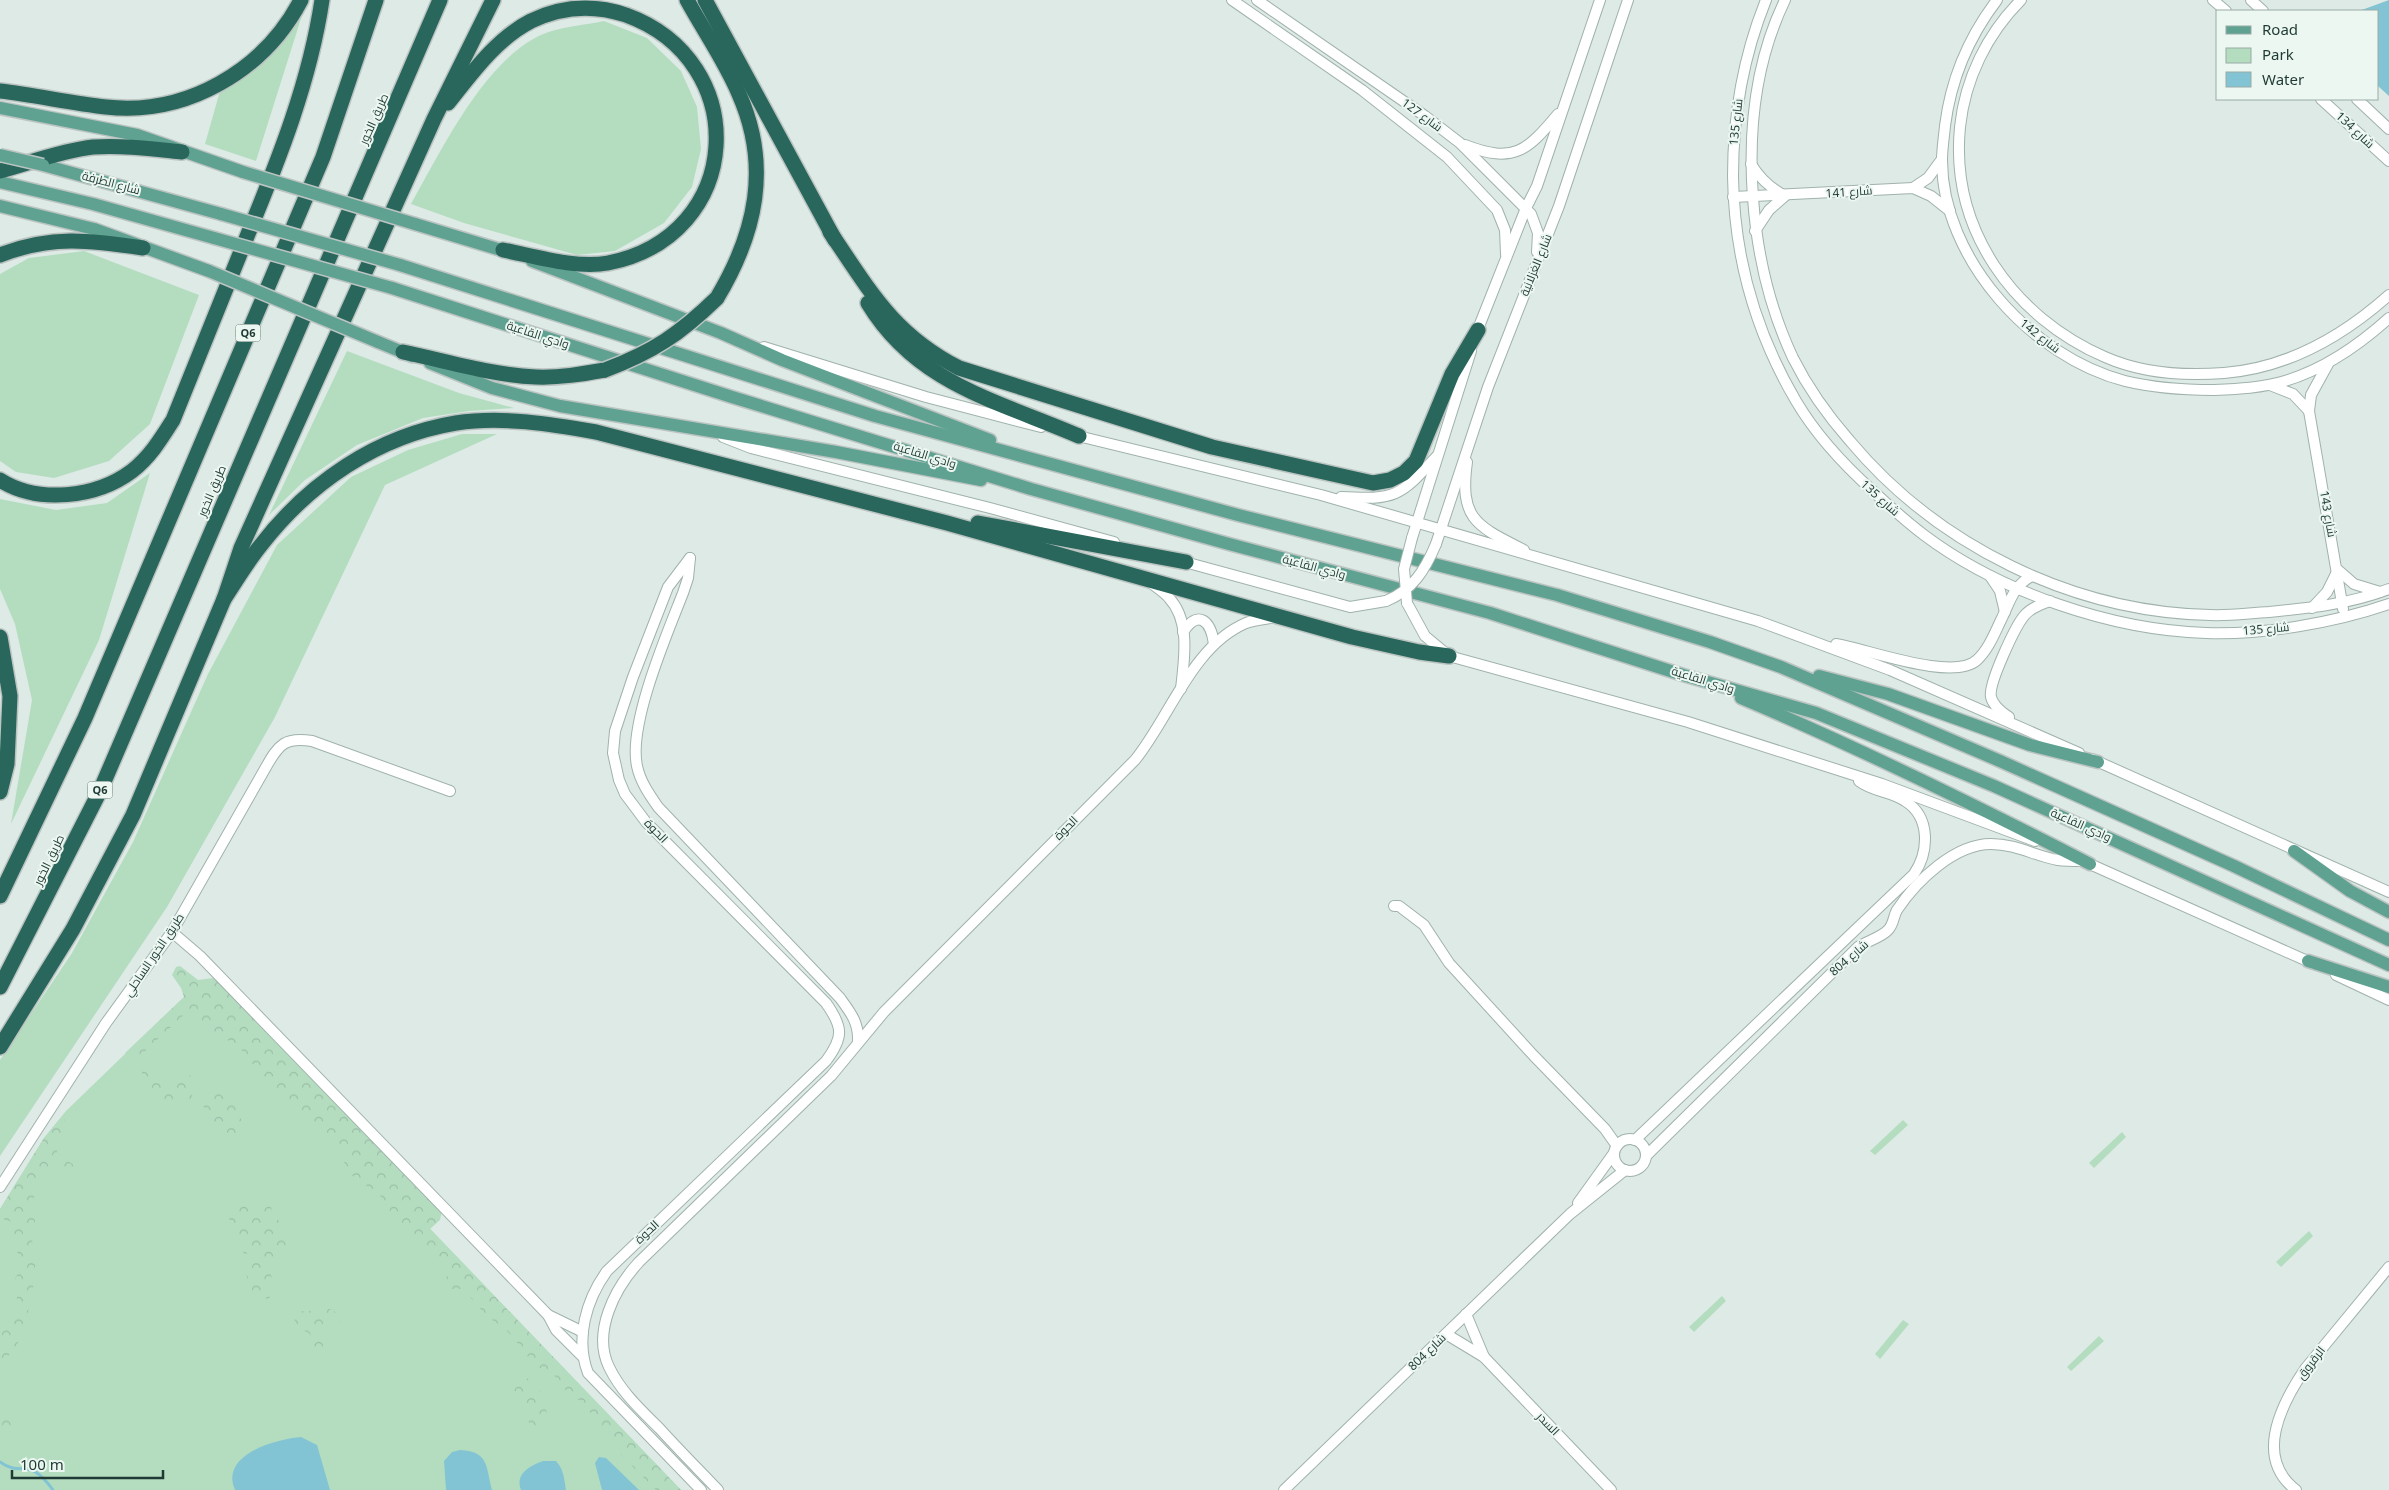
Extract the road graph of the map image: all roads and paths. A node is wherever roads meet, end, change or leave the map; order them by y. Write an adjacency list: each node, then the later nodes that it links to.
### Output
1 (301, 0): 20 (highway)
2 (322, 0): 65 (highway)
3 (376, 0): 106 (highway, Q6)
4 (440, 0): 113 (highway, طريق الخور / Q6)
5 (493, 0): 25 (highway)
6 (687, 0): 56 (highway, bridge)
7 (704, 0): 45 (highway)
8 (1232, 0): 30 (street, شارع 127)
9 (1257, 0): 27 (street, شارع 127)
10 (1600, 0): 24 (street)
11 (1628, 0): 51 (street, شارع الغزلانية)
12 (1766, 0): 39 (street, شارع 135)
13 (1785, 0): 33 (street, شارع 135)
14 (1997, 0): 31 (street, شارع 142)
15 (2022, 0): 52 (street, شارع 142)
16 (2213, 0): 18 (street)
17 (2251, 0): 19 (street)
18 (2225, 10)
19 (2262, 10)
20 (0, 91)
21 (2322, 100): 32 (street, شارع 134)
22 (2358, 100): 26 (street, شارع 134)
23 (0, 108): 28 (main road)
24 (1562, 110): 27 (street); 41 (street)
25 (434, 119): 48 (highway); 82 (highway)
26 (2389, 129)
27 (1460, 143): 30 (street); 41 (street, شارع 127)
28 (182, 152): 34 (highway); 48 (main road, bridge)
29 (0, 155): 43 (main road, شارع الطرفة, bridge)
30 (1447, 157): 50 (street, شارع 127)
31 (1942, 159): 36 (street); 42 (street, شارع 142)
32 (2389, 161)
33 (1750, 163): 37 (street, شارع 135); 38 (street)
34 (0, 171)
35 (0, 182): 46 (main road, شارع الطرفة)
36 (1912, 188): 38 (street, شارع 141); 42 (street, شارع 141)
37 (1752, 196): 38 (street, شارع 141); 39 (street, شارع 141); 44 (street, شارع 135)
38 (1785, 196): 44 (street)
39 (1733, 197): 74 (street, شارع 135)
40 (0, 206): 47 (main road)
41 (1526, 208): 50 (street); 51 (street, شارع 127)
42 (1950, 212): 58 (street, شارع 142)
43 (221, 214): 64 (main road, وادي القاعية, bridge)
44 (1755, 231): 75 (street, شارع 135)
45 (830, 232): 54 (highway); 61 (highway)
46 (214, 238): 66 (main road, وادي القاعية, bridge)
47 (143, 248): 49 (highway); 56 (main road, bridge)
48 (503, 250): 55 (main road)
49 (0, 255)
50 (1507, 257): 54 (street)
51 (1535, 266): 62 (street, شارع الغزلانية)
52 (2389, 295)
53 (2389, 318): 57 (street, شارع 142)
54 (1478, 330): 63 (street)
55 (720, 333): 61 (street); 64 (main road)
56 (403, 352): 60 (main road)
57 (2329, 363): 58 (street, شارع 142); 59 (street, شارع 143)
58 (2269, 384): 59 (street)
59 (2309, 411): 73 (street, شارع 143)
60 (713, 433): 66 (main road); 72 (street)
61 (1079, 436): 67 (street)
62 (1470, 436): 70 (street, شارع الغزلانية); 71 (street)
63 (1438, 454): 67 (street); 69 (street)
64 (1036, 459): 95 (main road, وادي القاعية)
65 (0, 480)
66 (1031, 489): 96 (main road, وادي القاعية)
67 (1321, 495): 69 (street)
68 (947, 523): 72 (highway); 76 (highway); 82 (highway)
69 (1418, 523): 70 (street); 79 (street, bridge)
70 (1441, 530): 71 (street); 79 (street, bridge)
71 (1545, 561): 92 (street)
72 (1186, 562): 79 (street, bridge)
73 (2338, 570): 80 (street); 84 (street, شارع 143); 86 (street)
74 (1988, 574): 78 (street, شارع 135); 87 (street)
75 (2032, 576): 78 (street); 86 (street, شارع 135)
76 (1150, 581): 88 (highway); 90 (street, الحوة)
77 (668, 587): 81 (street); 81 (street, الحوة); 116 (street, الحوة)
78 (2016, 588): 83 (street, شارع 135); 87 (street)
79 (1404, 591): 94 (street, bridge)
80 (2385, 591): 84 (street, شارع 135)
81 (683, 593): 117 (street, الحوة)
82 (224, 599): 118 (highway)
83 (2050, 601): 89 (street, شارع 135); 98 (street)
84 (2342, 603): 86 (street, شارع 135); 89 (street, شارع 143)
85 (2389, 604): 89 (street, شارع 135)
86 (2312, 608)
87 (2005, 612): 92 (street)
88 (1278, 616): 93 (street, الحوة); 94 (highway)
89 (2344, 618)
90 (1183, 632): 93 (street); 97 (street, الحوة)
91 (0, 637): 102 (highway)
92 (1816, 641): 98 (street)
93 (1214, 644): 97 (street, الحوة)
94 (1449, 656): 100 (street)
95 (1781, 667): 99 (main road); 110 (main road, وادي القاعية)
96 (1683, 675): 104 (main road); 112 (main road, وادي القاعية)
97 (1180, 692): 117 (street, الحوة)
98 (2022, 727): 99 (street)
99 (2098, 762): 103 (street)
100 (1853, 775): 104 (street); 120 (street, شارع 804)
101 (450, 791): 109 (street, طريق الخور الساحلي)
102 (0, 792)
103 (2294, 851): 105 (street); 108 (main road)
104 (2086, 862): 111 (street); 122 (street, شارع 804)
105 (2389, 892)
106 (0, 896)
107 (1394, 906): 119 (street)
108 (2389, 912)
109 (172, 932): 124 (street, طريق الخور الساحلي); 128 (street)
110 (2389, 940)
111 (2308, 961): 114 (main road); 115 (street)
112 (2389, 965)
113 (0, 987)
114 (2389, 987)
115 (2389, 1002)
116 (837, 1042): 117 (street); 129 (street, الحوة)
117 (858, 1042): 134 (street, الحوة)
118 (0, 1047)
119 (1605, 1129): 120 (street); 121 (street)
120 (1632, 1139): 121 (street); 122 (street)
121 (1616, 1150): 123 (street); 125 (street, شارع 804)
122 (1646, 1156): 123 (street)
123 (1625, 1170): 125 (street, شارع 804)
124 (0, 1188)
125 (1570, 1214): 127 (street, شارع 804)
126 (2389, 1267): 137 (street, الرقروق)
127 (1466, 1314): 130 (street, شارع 804); 132 (street)
128 (548, 1316): 129 (street); 131 (street)
129 (584, 1332): 131 (street, الحوة)
130 (1446, 1334): 132 (street); 135 (street, شارع 804)
131 (582, 1356): 133 (street, الحوة)
132 (1484, 1357): 136 (street, السدر)
133 (701, 1490)
134 (718, 1490)
135 (1284, 1490)
136 (1611, 1490)
137 (2296, 1490)

